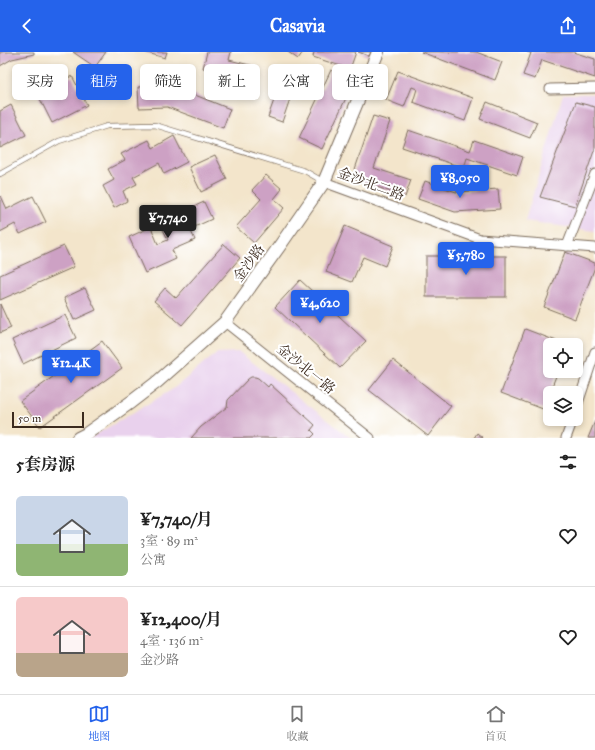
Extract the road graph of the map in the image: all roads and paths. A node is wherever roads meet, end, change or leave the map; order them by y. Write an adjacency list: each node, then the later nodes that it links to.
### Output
1 (378, 52): 6 (street, 金沙路)
2 (595, 88): 3 (street)
3 (550, 89)
4 (0, 174): 6 (lane)
5 (595, 174): 7 (street)
6 (324, 182): 7 (street, 金沙北二路); 9 (street, 金沙路)
7 (567, 246): 8 (street, 金沙北二路)
8 (595, 248)
9 (225, 322): 13 (street, 金沙路); 14 (street, 金沙北一路)
10 (595, 352): 11 (street)
11 (583, 388)
12 (570, 426): 15 (street)
13 (78, 438)
14 (370, 438)
15 (566, 438)

